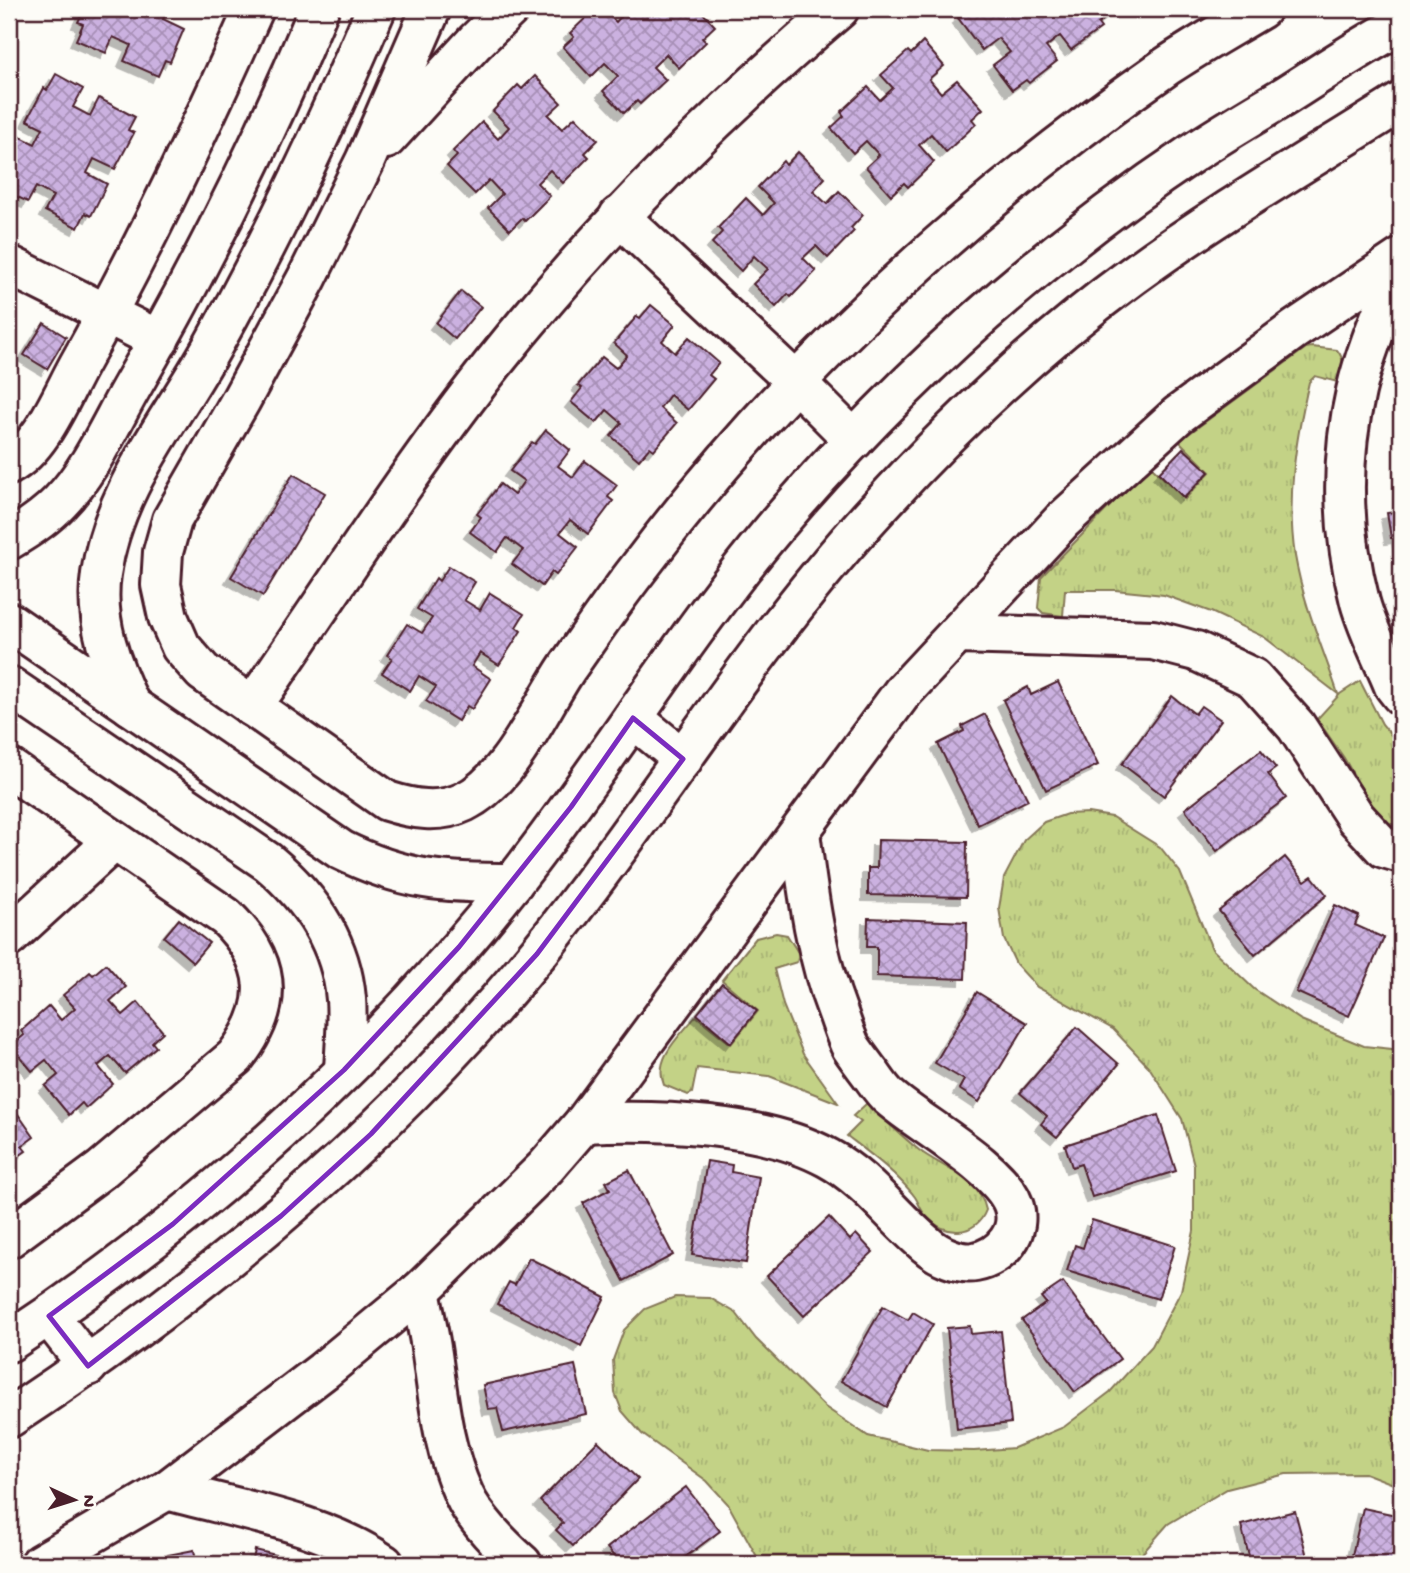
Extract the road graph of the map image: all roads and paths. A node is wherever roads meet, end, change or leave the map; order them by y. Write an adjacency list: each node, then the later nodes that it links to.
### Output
1 (254, 9): 15 (street)
2 (319, 9): 16 (street)
3 (376, 9): 25 (street)
4 (432, 9): 10 (street)
5 (509, 9): 10 (street)
6 (839, 9): 11 (street)
7 (1261, 9): 17 (street)
8 (1401, 25): 18 (street)
9 (1401, 102): 28 (street)
10 (365, 161): 26 (street)
11 (619, 216): 17 (street); 26 (street)
12 (1401, 258): 22 (street)
13 (9, 265): 15 (street)
14 (1401, 265): 24 (street)
15 (107, 314): 16 (street); 19 (street)
16 (159, 340): 20 (street)
17 (796, 382): 18 (street); 26 (street)
18 (854, 440): 27 (street)
19 (9, 465)
20 (9, 540)
21 (9, 622): 25 (street)
22 (957, 634): 30 (street); 32 (street)
23 (9, 686): 35 (street)
24 (1401, 695)
25 (131, 706): 33 (street)
26 (252, 707)
27 (633, 718): 28 (street); 33 (street)
28 (683, 760): 41 (street)
29 (9, 768): 31 (street)
30 (800, 832): 36 (street); 36 (street)
31 (114, 841): 34 (street); 37 (street)
32 (1401, 853)
33 (513, 883): 35 (street)
34 (9, 937)
35 (344, 1070): 39 (street)
36 (584, 1123): 38 (street)
37 (9, 1238)
38 (420, 1291): 43 (street); 46 (street)
39 (49, 1316): 40 (street); 41 (street)
40 (9, 1342)
41 (88, 1366): 42 (street)
42 (9, 1418)
43 (167, 1490): 44 (street); 45 (street)
44 (40, 1564)
45 (384, 1564)
46 (522, 1564)

